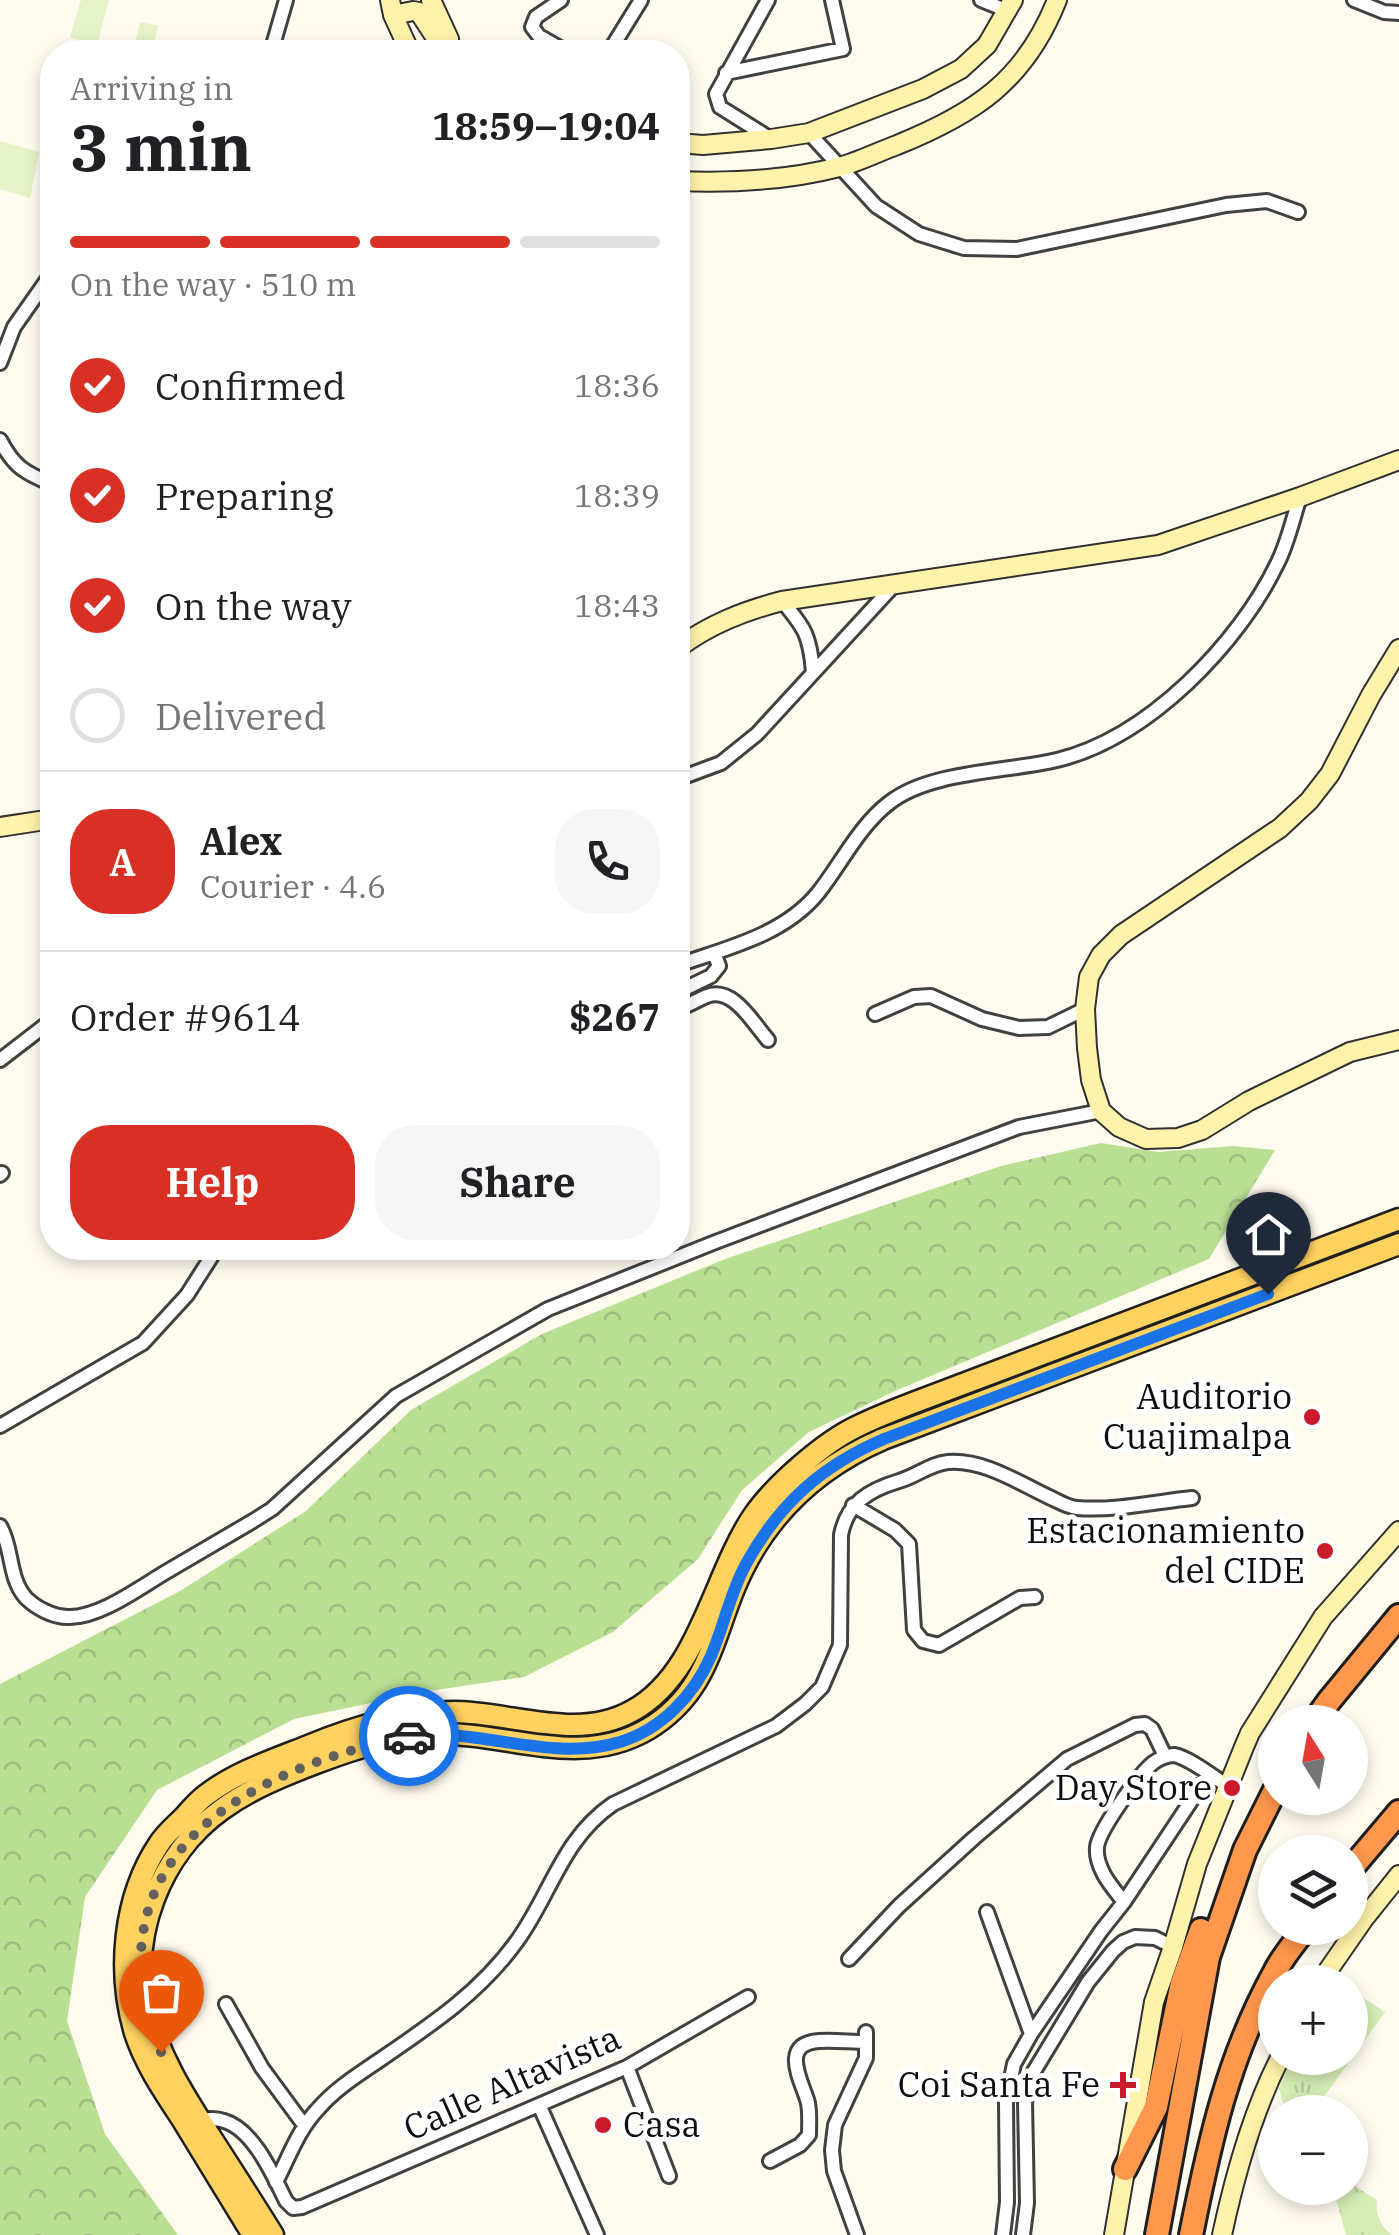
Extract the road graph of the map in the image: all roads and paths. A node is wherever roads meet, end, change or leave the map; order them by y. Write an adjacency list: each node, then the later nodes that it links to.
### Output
1 (286, 0): 13 (street)
2 (430, 0): 16 (main road)
3 (561, 0): 17 (street)
4 (640, 0): 18 (street)
5 (768, 0): 19 (street)
6 (832, 0): 19 (street)
7 (982, 0): 10 (street)
8 (1057, 0): 23 (main road)
9 (1354, 0): 12 (street)
10 (1011, 6): 20 (main road)
11 (392, 8): 14 (main road); 15 (main road)
12 (1399, 13)
13 (274, 40)
14 (405, 40)
15 (438, 40)
16 (450, 40)
17 (546, 40)
18 (616, 40)
19 (726, 73): 21 (street)
20 (809, 134): 21 (main road); 23 (street)
21 (770, 139): 22 (main road)
22 (690, 144)
23 (840, 167): 24 (main road); 25 (street)
24 (690, 181)
25 (1298, 212)
26 (40, 289): 27 (street)
27 (0, 364)
28 (0, 440): 30 (street)
29 (1399, 460): 31 (main road)
30 (40, 479)
31 (1300, 497): 32 (main road); 40 (street)
32 (896, 584): 33 (main road); 36 (street)
33 (782, 601): 34 (main road); 36 (street)
34 (690, 640)
35 (1399, 650): 44 (main road)
36 (813, 672): 37 (street)
37 (690, 775)
38 (40, 822): 39 (main road)
39 (0, 827)
40 (714, 952): 41 (street); 42 (street)
41 (690, 961)
42 (690, 986)
43 (690, 1004): 47 (street)
44 (1086, 1009): 45 (street); 50 (main road)
45 (875, 1014)
46 (40, 1029): 49 (street)
47 (768, 1040)
48 (1399, 1040): 50 (main road)
49 (0, 1060)
50 (1101, 1111): 53 (street)
51 (1399, 1219): 91 (main road)
52 (1399, 1244): 84 (main road)
53 (690, 1251)
54 (209, 1260): 56 (street)
55 (669, 1260): 59 (street)
56 (0, 1426)
57 (1192, 1498): 58 (street)
58 (853, 1506): 61 (street); 85 (street)
59 (0, 1526)
60 (1399, 1531): 66 (main road)
61 (1036, 1597)
62 (1399, 1616): 63 (highway)
63 (1326, 1705)
64 (1166, 1756): 65 (street); 72 (street); 76 (street)
65 (1209, 1774): 66 (street); 72 (street)
66 (1228, 1786): 75 (main road)
67 (1399, 1812): 69 (highway)
68 (1262, 1815): 70 (highway)
69 (1368, 1849)
70 (1244, 1850): 75 (highway); 97 (highway)
71 (1399, 1875): 77 (main road)
72 (1124, 1902): 80 (street)
73 (986, 1912): 80 (street)
74 (1294, 1945): 98 (highway)
75 (1183, 1951): 88 (highway); 95 (street)
76 (850, 1959)
77 (1332, 1965)
78 (748, 1997): 81 (street, Calle Altavista)
79 (226, 2004): 85 (street)
80 (1031, 2034): 94 (street)
81 (628, 2067): 83 (street, Calle Altavista); 87 (street)
82 (1272, 2075): 99 (main road)
83 (540, 2107): 89 (street, Calle Altavista); 90 (street)
84 (200, 2120): 89 (street); 92 (main road)
85 (304, 2125): 89 (street)
86 (770, 2161): 93 (street)
87 (668, 2176)
88 (1123, 2180): 96 (main road)
89 (276, 2182)
90 (595, 2234)
91 (253, 2235)
92 (273, 2235)
93 (858, 2235)
94 (1003, 2235)
95 (1023, 2235)
96 (1114, 2235)
97 (1157, 2235)
98 (1192, 2235)
99 (1222, 2235)

